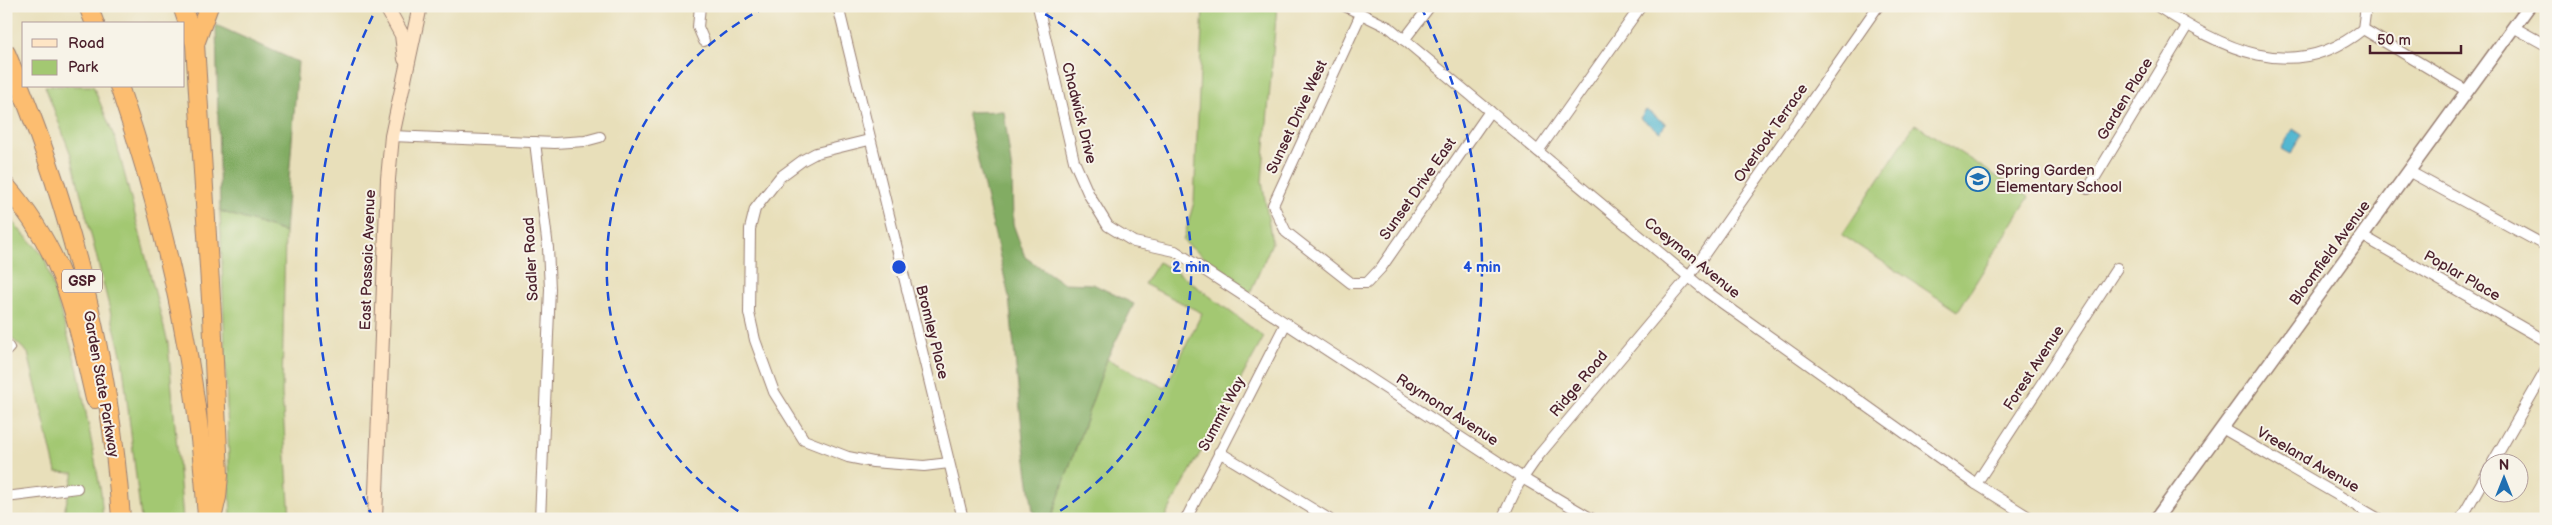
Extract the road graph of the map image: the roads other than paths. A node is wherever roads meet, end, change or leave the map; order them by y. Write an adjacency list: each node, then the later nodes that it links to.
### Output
1 (88, 6): 17 (highway)
2 (182, 6): 23 (highway)
3 (209, 6): 23 (highway)
4 (386, 6): 26 (main road)
5 (420, 6): 26 (main road, East Passaic Avenue)
6 (700, 6): 22 (street)
7 (838, 6): 32 (street, Bromley Place)
8 (1038, 6): 43 (street, Chadwick Drive)
9 (1345, 6): 16 (street, Coeyman Avenue)
10 (1430, 6): 21 (street)
11 (1641, 6): 34 (street)
12 (1878, 6): 41 (street, Overlook Terrace)
13 (2157, 6): 18 (street)
14 (2366, 6): 20 (street)
15 (2529, 6): 19 (street, Bloomfield Avenue)
16 (1361, 14): 21 (street, Coeyman Avenue); 42 (street, Sunset Drive West)
17 (94, 22)
18 (2187, 26): 20 (street); 37 (street, Garden Place)
19 (2514, 28): 24 (street); 28 (street, Bloomfield Avenue)
20 (2363, 29): 28 (street)
21 (1404, 40): 29 (street, Coeyman Avenue)
22 (704, 41)
23 (195, 44): 57 (highway)
24 (2546, 45)
25 (6, 53): 55 (highway, Garden State Parkway / GSP)
26 (405, 77): 30 (main road, East Passaic Avenue)
27 (120, 88): 56 (highway)
28 (2468, 91): 35 (street, Bloomfield Avenue)
29 (1490, 111): 34 (street, Coeyman Avenue); 42 (street, Sunset Drive East)
30 (392, 136): 33 (street); 58 (main road, East Passaic Avenue)
31 (600, 137): 33 (street)
32 (869, 140): 49 (street, Bromley Place); 49 (street)
33 (535, 142): 59 (street, Sadler Road)
34 (1538, 151): 41 (street, Coeyman Avenue)
35 (2410, 172): 38 (street, Bloomfield Avenue); 39 (street)
36 (6, 186): 55 (highway)
37 (2088, 189)
38 (2363, 236): 44 (street, Poplar Place); 46 (street, Bloomfield Avenue)
39 (2546, 246)
40 (2117, 268): 51 (street, Forest Avenue)
41 (1688, 276): 50 (street, Ridge Road); 51 (street, Coeyman Avenue)
42 (1367, 283)
43 (1286, 323): 47 (street, Summit Way); 50 (street, Raymond Avenue)
44 (2546, 341)
45 (2546, 370): 48 (street)
46 (2222, 428): 66 (street, Bloomfield Avenue); 67 (street, Vreeland Avenue)
47 (1219, 452): 61 (street, Summit Way); 62 (street)
48 (2499, 452)
49 (949, 464): 60 (street, Bromley Place)
50 (1523, 478): 63 (street, Ridge Road); 64 (street, Raymond Avenue)
51 (1976, 484): 65 (street, Coeyman Avenue)
52 (2480, 486): 68 (street)
53 (77, 488): 54 (street)
54 (6, 497)
55 (121, 513)
56 (207, 519)
57 (212, 519)
58 (375, 519)
59 (540, 519)
60 (963, 519)
61 (1186, 519)
62 (1329, 519)
63 (1502, 519)
64 (1592, 519)
65 (2032, 519)
66 (2156, 519)
67 (2379, 519)
68 (2461, 519)

